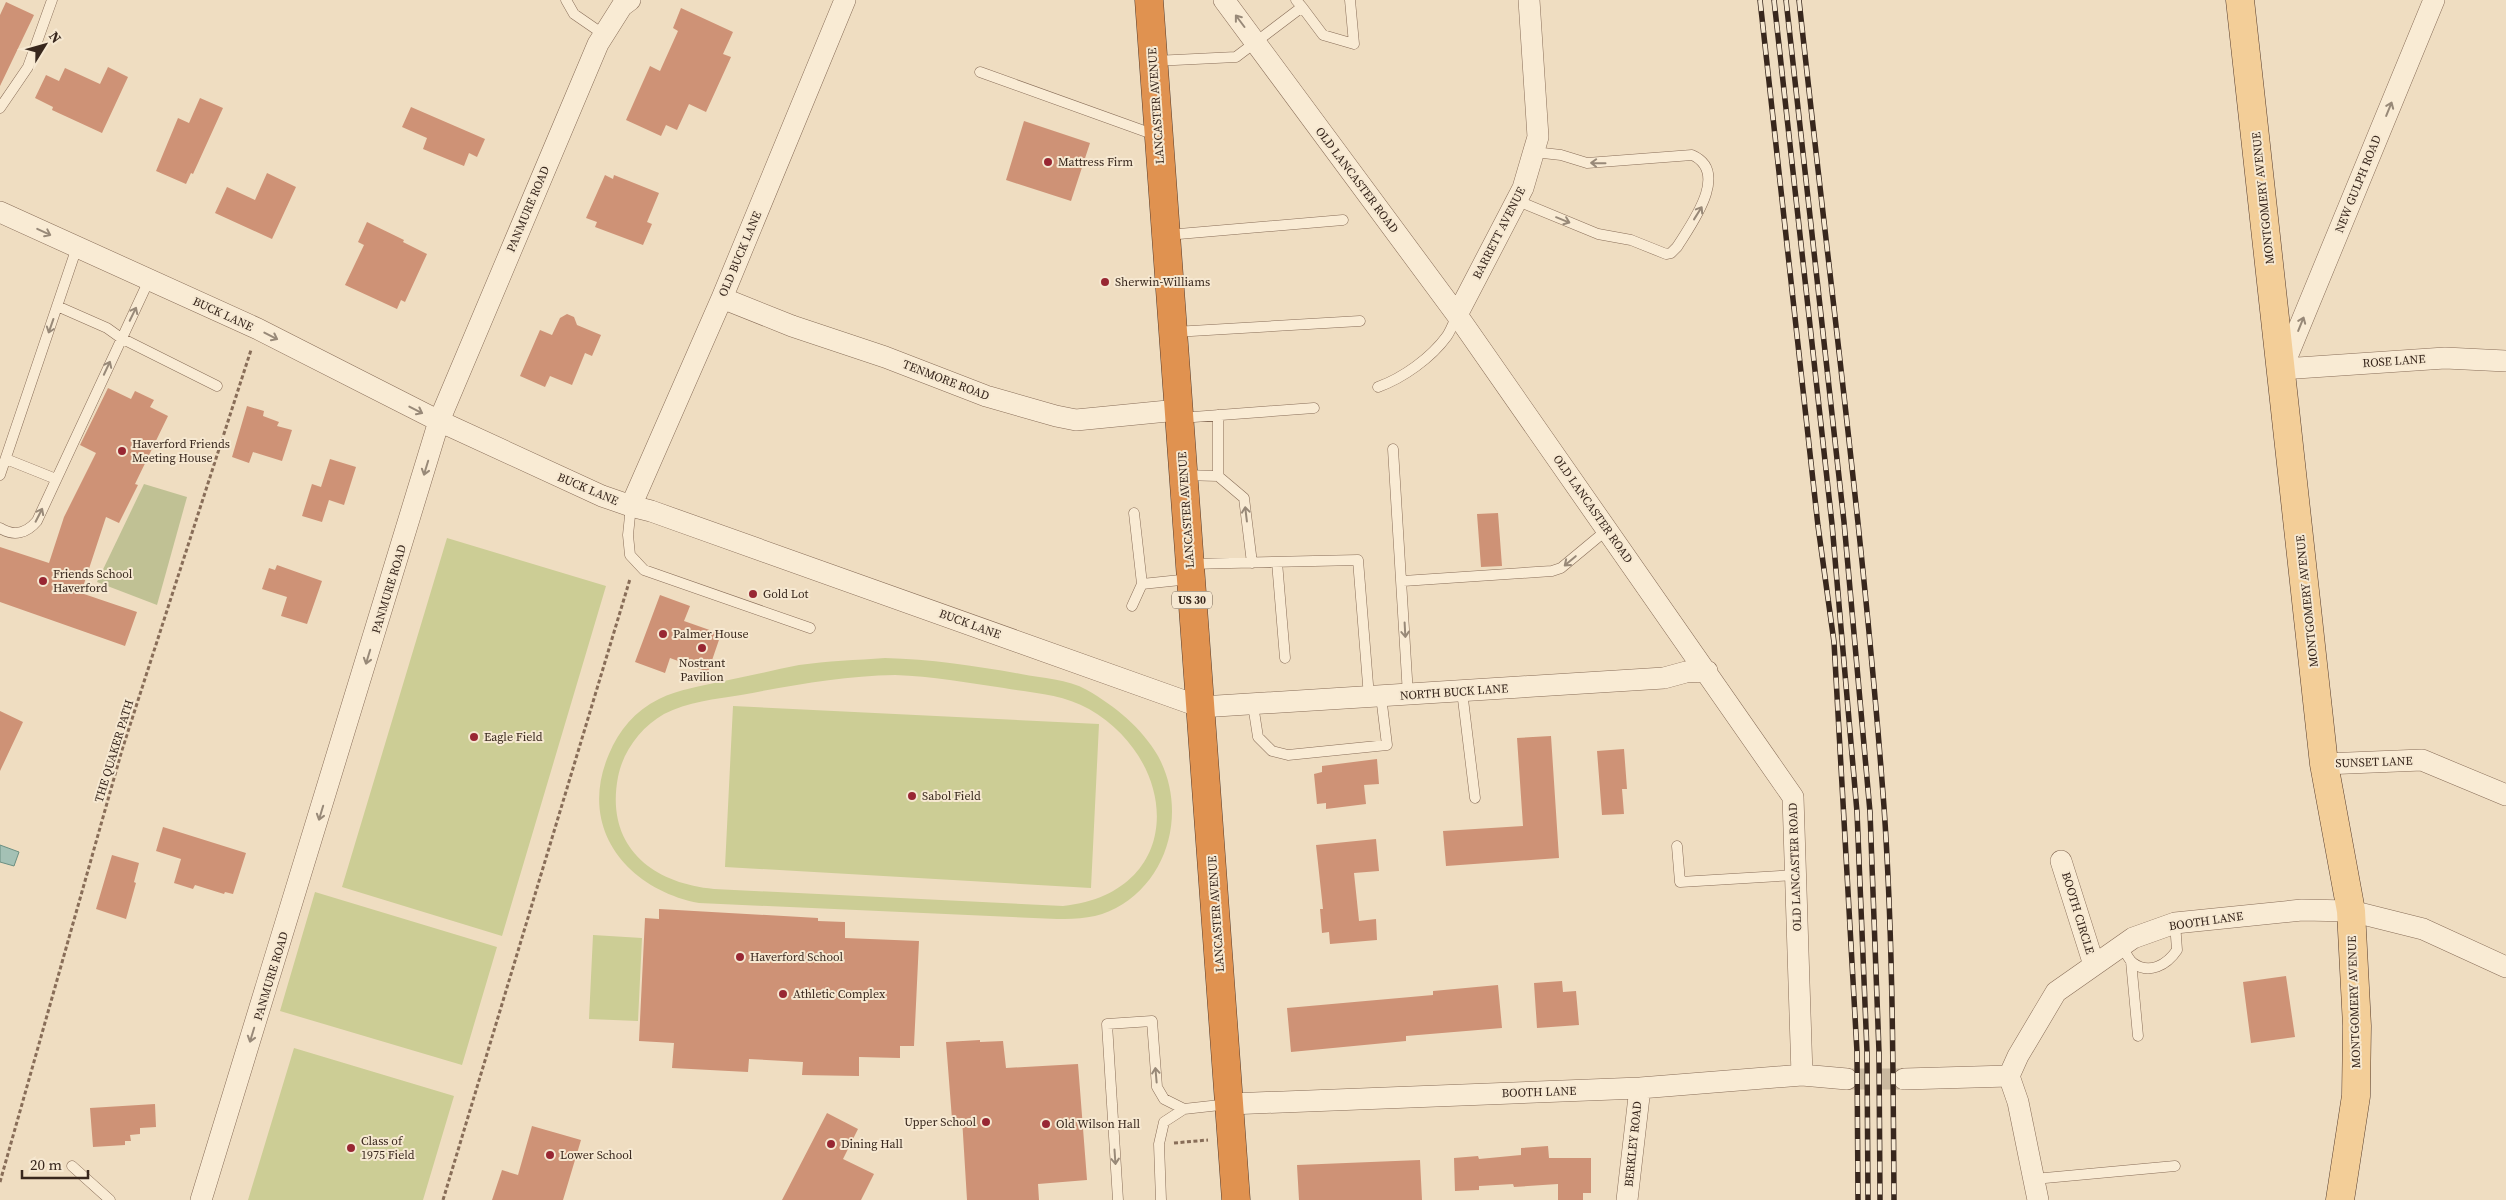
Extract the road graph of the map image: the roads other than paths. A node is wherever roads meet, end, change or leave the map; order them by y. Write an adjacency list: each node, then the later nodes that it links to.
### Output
1 (52, 0): 16 (lane)
2 (566, 0): 12 (lane)
3 (630, 0): 12 (street, PANMURE ROAD)
4 (845, 0): 25 (street, OLD BUCK LANE)
5 (1149, 0): 14 (highway, LANCASTER AVENUE / US 30)
6 (1224, 0): 13 (street, OLD LANCASTER ROAD, one-way to 6)
7 (1350, 0): 11 (lane)
8 (1529, 0): 18 (street, BARRETT AVENUE)
9 (2240, 0): 32 (main road, MONTGOMERY AVENUE)
10 (2434, 0): 32 (street, NEW GULPH ROAD, one-way to 10)
11 (1299, 4): 13 (lane)
12 (603, 34): 38 (street, PANMURE ROAD)
13 (1255, 42): 14 (lane); 27 (street, OLD LANCASTER ROAD)
14 (1153, 61): 17 (highway, LANCASTER AVENUE / US 30)
15 (980, 72): 17 (lane)
16 (0, 108)
17 (1159, 136): 22 (highway, LANCASTER AVENUE / US 30)
18 (1534, 152): 19 (street, BARRETT AVENUE); 19 (lane, one-way to 18)
19 (1518, 201): 27 (street, BARRETT AVENUE)
20 (0, 212): 23 (street, BUCK LANE, one-way to 23)
21 (1343, 220): 22 (lane)
22 (1166, 236): 29 (highway, LANCASTER AVENUE / US 30)
23 (77, 247): 24 (street, BUCK LANE); 26 (lane)
24 (147, 285): 30 (lane, one-way to 24); 38 (street, BUCK LANE, one-way to 38)
25 (722, 298): 36 (street, TENMORE ROAD); 45 (street, OLD BUCK LANE)
26 (57, 306): 30 (lane); 40 (lane, one-way to 40)
27 (1457, 315): 34 (lane); 48 (street, OLD LANCASTER ROAD)
28 (1360, 321): 29 (lane)
29 (1173, 332): 36 (highway, LANCASTER AVENUE / US 30)
30 (121, 338): 33 (lane); 44 (lane, one-way to 30)
31 (2506, 360): 32 (street, ROSE LANE)
32 (2282, 369): 63 (main road, MONTGOMERY AVENUE)
33 (217, 386)
34 (1378, 386)
35 (1314, 408): 37 (lane)
36 (1179, 414): 37 (lane); 42 (highway, LANCASTER AVENUE / US 30)
37 (1218, 415): 43 (lane)
38 (439, 421): 45 (street, BUCK LANE); 86 (street, PANMURE ROAD, one-way to 86)
39 (1393, 449): 52 (lane)
40 (6, 459): 41 (lane); 44 (lane)
41 (0, 475)
42 (1183, 475): 43 (lane); 51 (highway, LANCASTER AVENUE / US 30)
43 (1218, 476): 50 (lane, one-way to 43)
44 (56, 479): 47 (lane, one-way to 44)
45 (631, 506): 55 (lane); 62 (street, BUCK LANE)
46 (1134, 513): 53 (lane)
47 (0, 528)
48 (1608, 529): 52 (lane, one-way to 52); 57 (street, OLD LANCASTER ROAD)
49 (1277, 562): 50 (lane); 56 (lane); 60 (lane)
50 (1252, 563): 51 (lane)
51 (1190, 572): 53 (lane); 62 (highway, LANCASTER AVENUE / US 30)
52 (1402, 581): 59 (lane, one-way to 59)
53 (1142, 584): 54 (lane)
54 (1132, 606)
55 (810, 628)
56 (1285, 658)
57 (1707, 671): 58 (street, NORTH BUCK LANE); 68 (street, OLD LANCASTER ROAD)
58 (1462, 691): 59 (street, NORTH BUCK LANE); 65 (lane)
59 (1408, 695): 60 (street, NORTH BUCK LANE)
60 (1375, 697): 61 (street, NORTH BUCK LANE); 61 (lane)
61 (1253, 705): 62 (street, NORTH BUCK LANE)
62 (1201, 707): 80 (highway, LANCASTER AVENUE / US 30)
63 (2324, 764): 64 (street, SUNSET LANE); 69 (main road, MONTGOMERY AVENUE)
64 (2506, 795)
65 (1475, 798)
66 (1677, 846): 68 (lane)
67 (2062, 861): 72 (street, BOOTH CIRCLE)
68 (1796, 875): 75 (street, OLD LANCASTER ROAD)
69 (2351, 911): 70 (street, BOOTH LANE); 73 (street, BOOTH LANE); 92 (main road, MONTGOMERY AVENUE)
70 (2175, 923): 71 (street, BOOTH LANE); 71 (lane)
71 (2126, 954): 72 (street, BOOTH LANE); 74 (lane)
72 (2094, 965): 76 (street, BOOTH LANE)
73 (2506, 967)
74 (2138, 1036)
75 (1802, 1076): 77 (street, BOOTH LANE); 79 (street, BOOTH LANE)
76 (2009, 1076): 78 (street); 84 (street)
77 (1847, 1079)
78 (1904, 1079)
79 (1640, 1088): 80 (street, BOOTH LANE); 90 (street, BERKLEY ROAD)
80 (1230, 1104): 81 (lane); 89 (highway, LANCASTER AVENUE / US 30)
81 (1184, 1109): 87 (lane, one-way to 87); 88 (lane)
82 (72, 1166): 85 (lane)
83 (2175, 1166): 84 (lane)
84 (2034, 1179): 91 (street)
85 (110, 1200)
86 (201, 1200)
87 (1118, 1200)
88 (1161, 1200)
89 (1236, 1200)
90 (1627, 1200)
91 (2038, 1200)
92 (2340, 1200)

